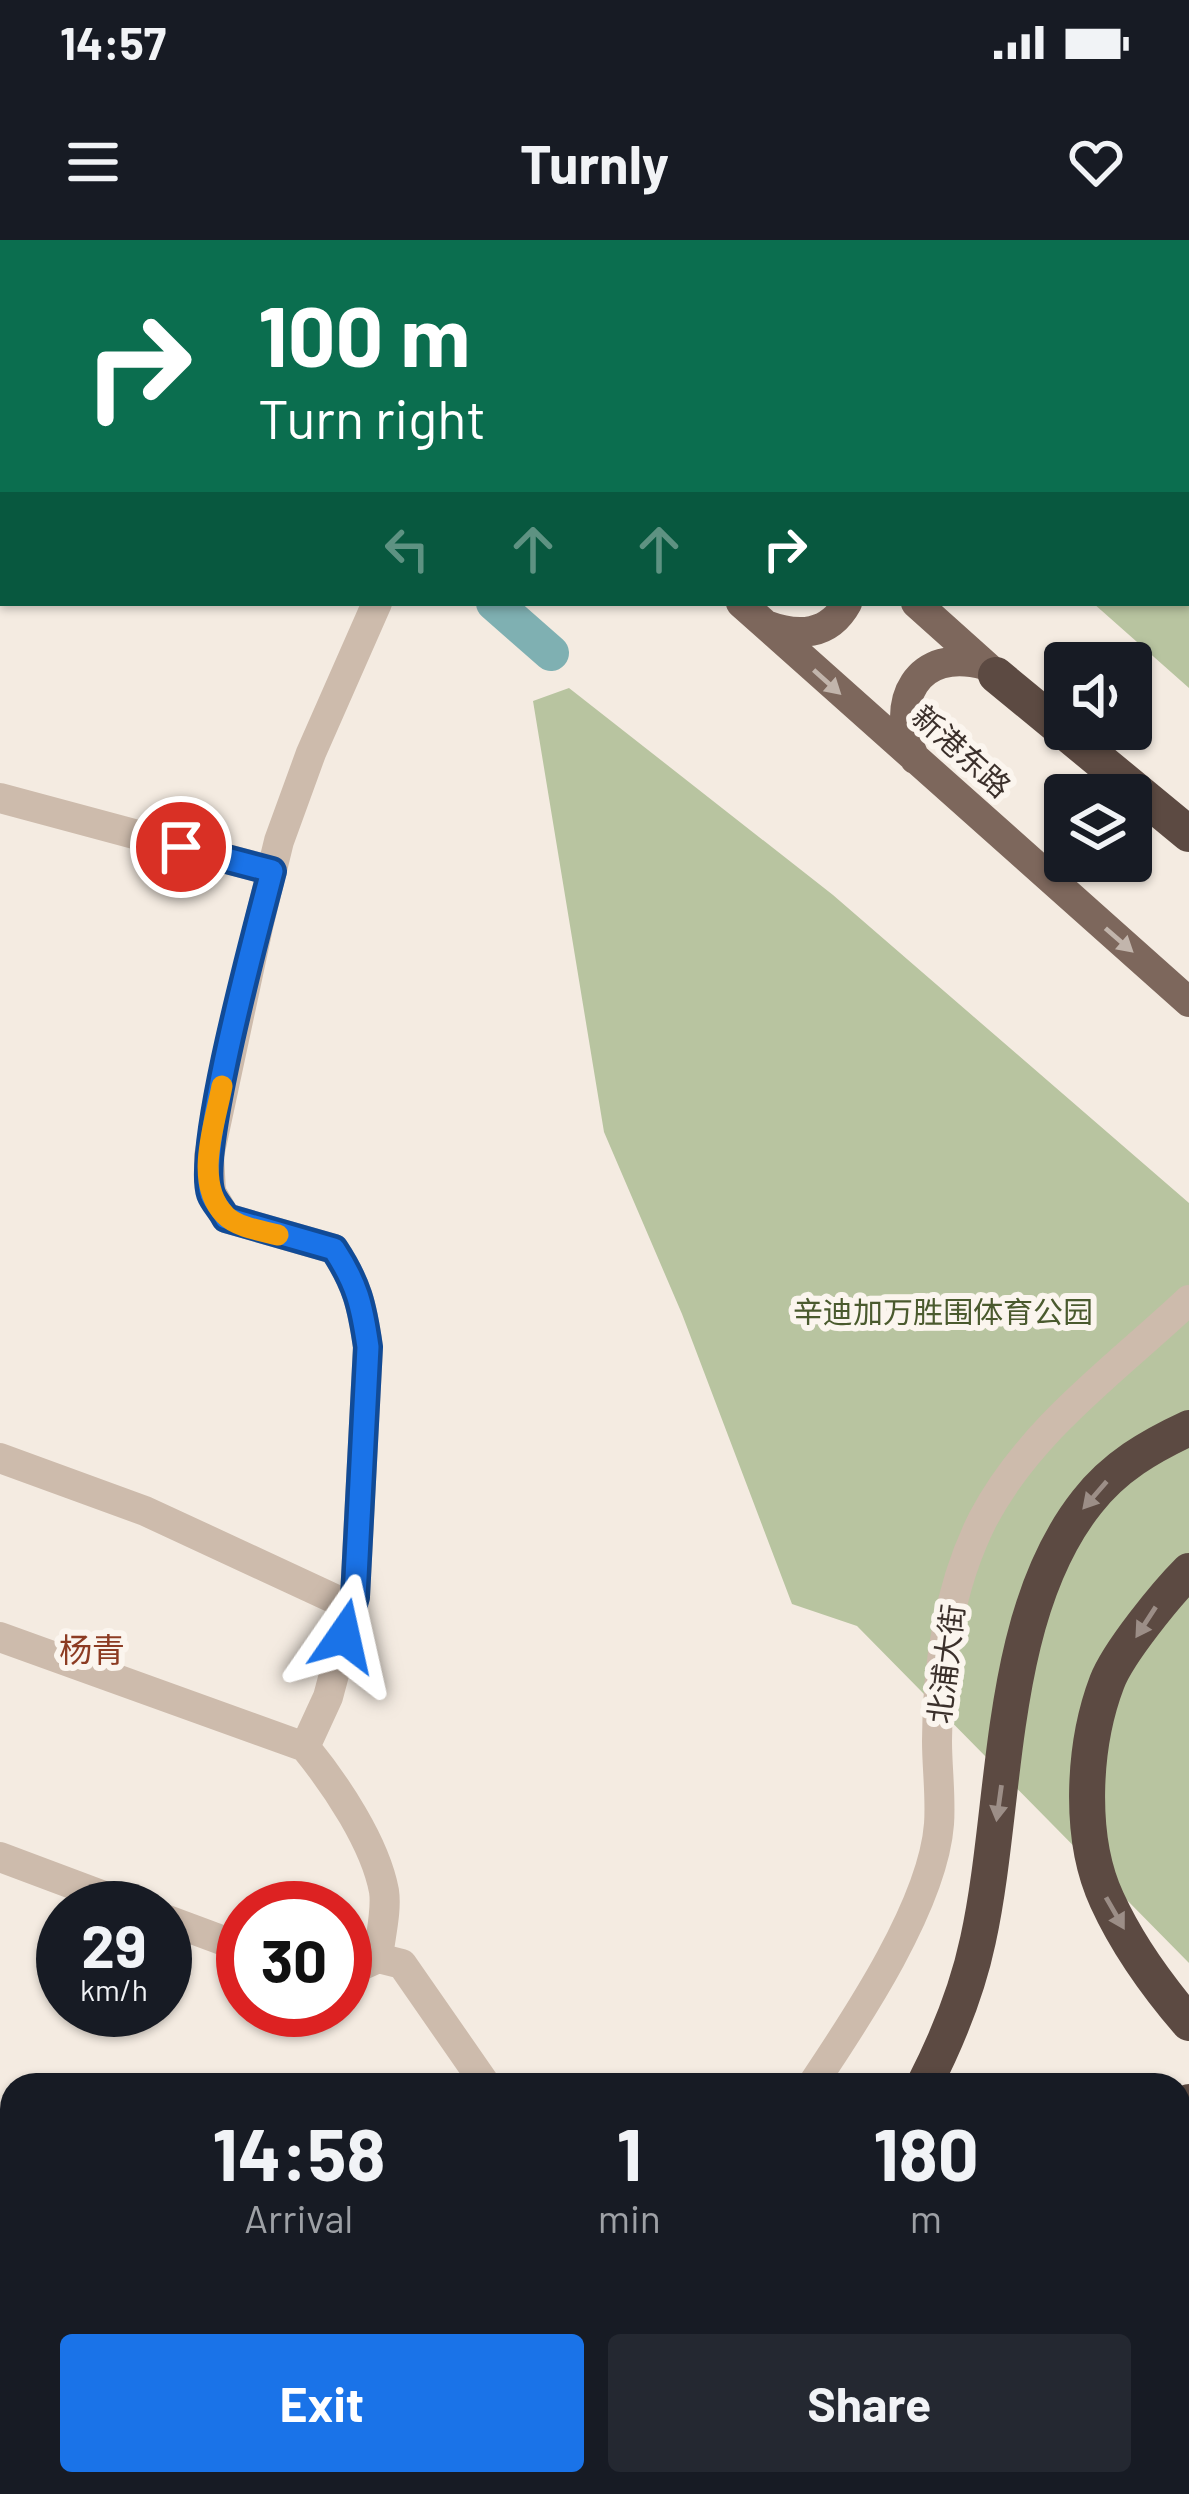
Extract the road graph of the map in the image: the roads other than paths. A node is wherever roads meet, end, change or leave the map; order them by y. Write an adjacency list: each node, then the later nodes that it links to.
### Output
1 (376, 606): 13 (street)
2 (744, 606): 5 (main road, 新港东路)
3 (846, 606): 5 (main road)
4 (919, 606): 6 (main road)
5 (765, 625): 7 (main road, 新港东路, one-way to 7)
6 (991, 670): 7 (main road); 8 (main road); 11 (highway)
7 (915, 759): 14 (main road, 新港东路, one-way to 14)
8 (1104, 774)
9 (0, 798): 13 (street)
10 (1152, 818): 12 (main road)
11 (1189, 834)
12 (1189, 853)
13 (272, 871): 19 (street)
14 (1189, 1002)
15 (1189, 1300): 28 (street, 北浦大街)
16 (1189, 1428): 29 (highway, one-way to 29)
17 (0, 1458): 19 (street)
18 (1189, 1571): 26 (highway, one-way to 26)
19 (352, 1607): 21 (street)
20 (0, 1636): 21 (street)
21 (305, 1748): 24 (street)
22 (0, 1857): 23 (street)
23 (64, 1881)
24 (378, 1958): 25 (street); 27 (street)
25 (372, 1961)
26 (1189, 2023)
27 (477, 2073)
28 (820, 2073)
29 (930, 2073)

